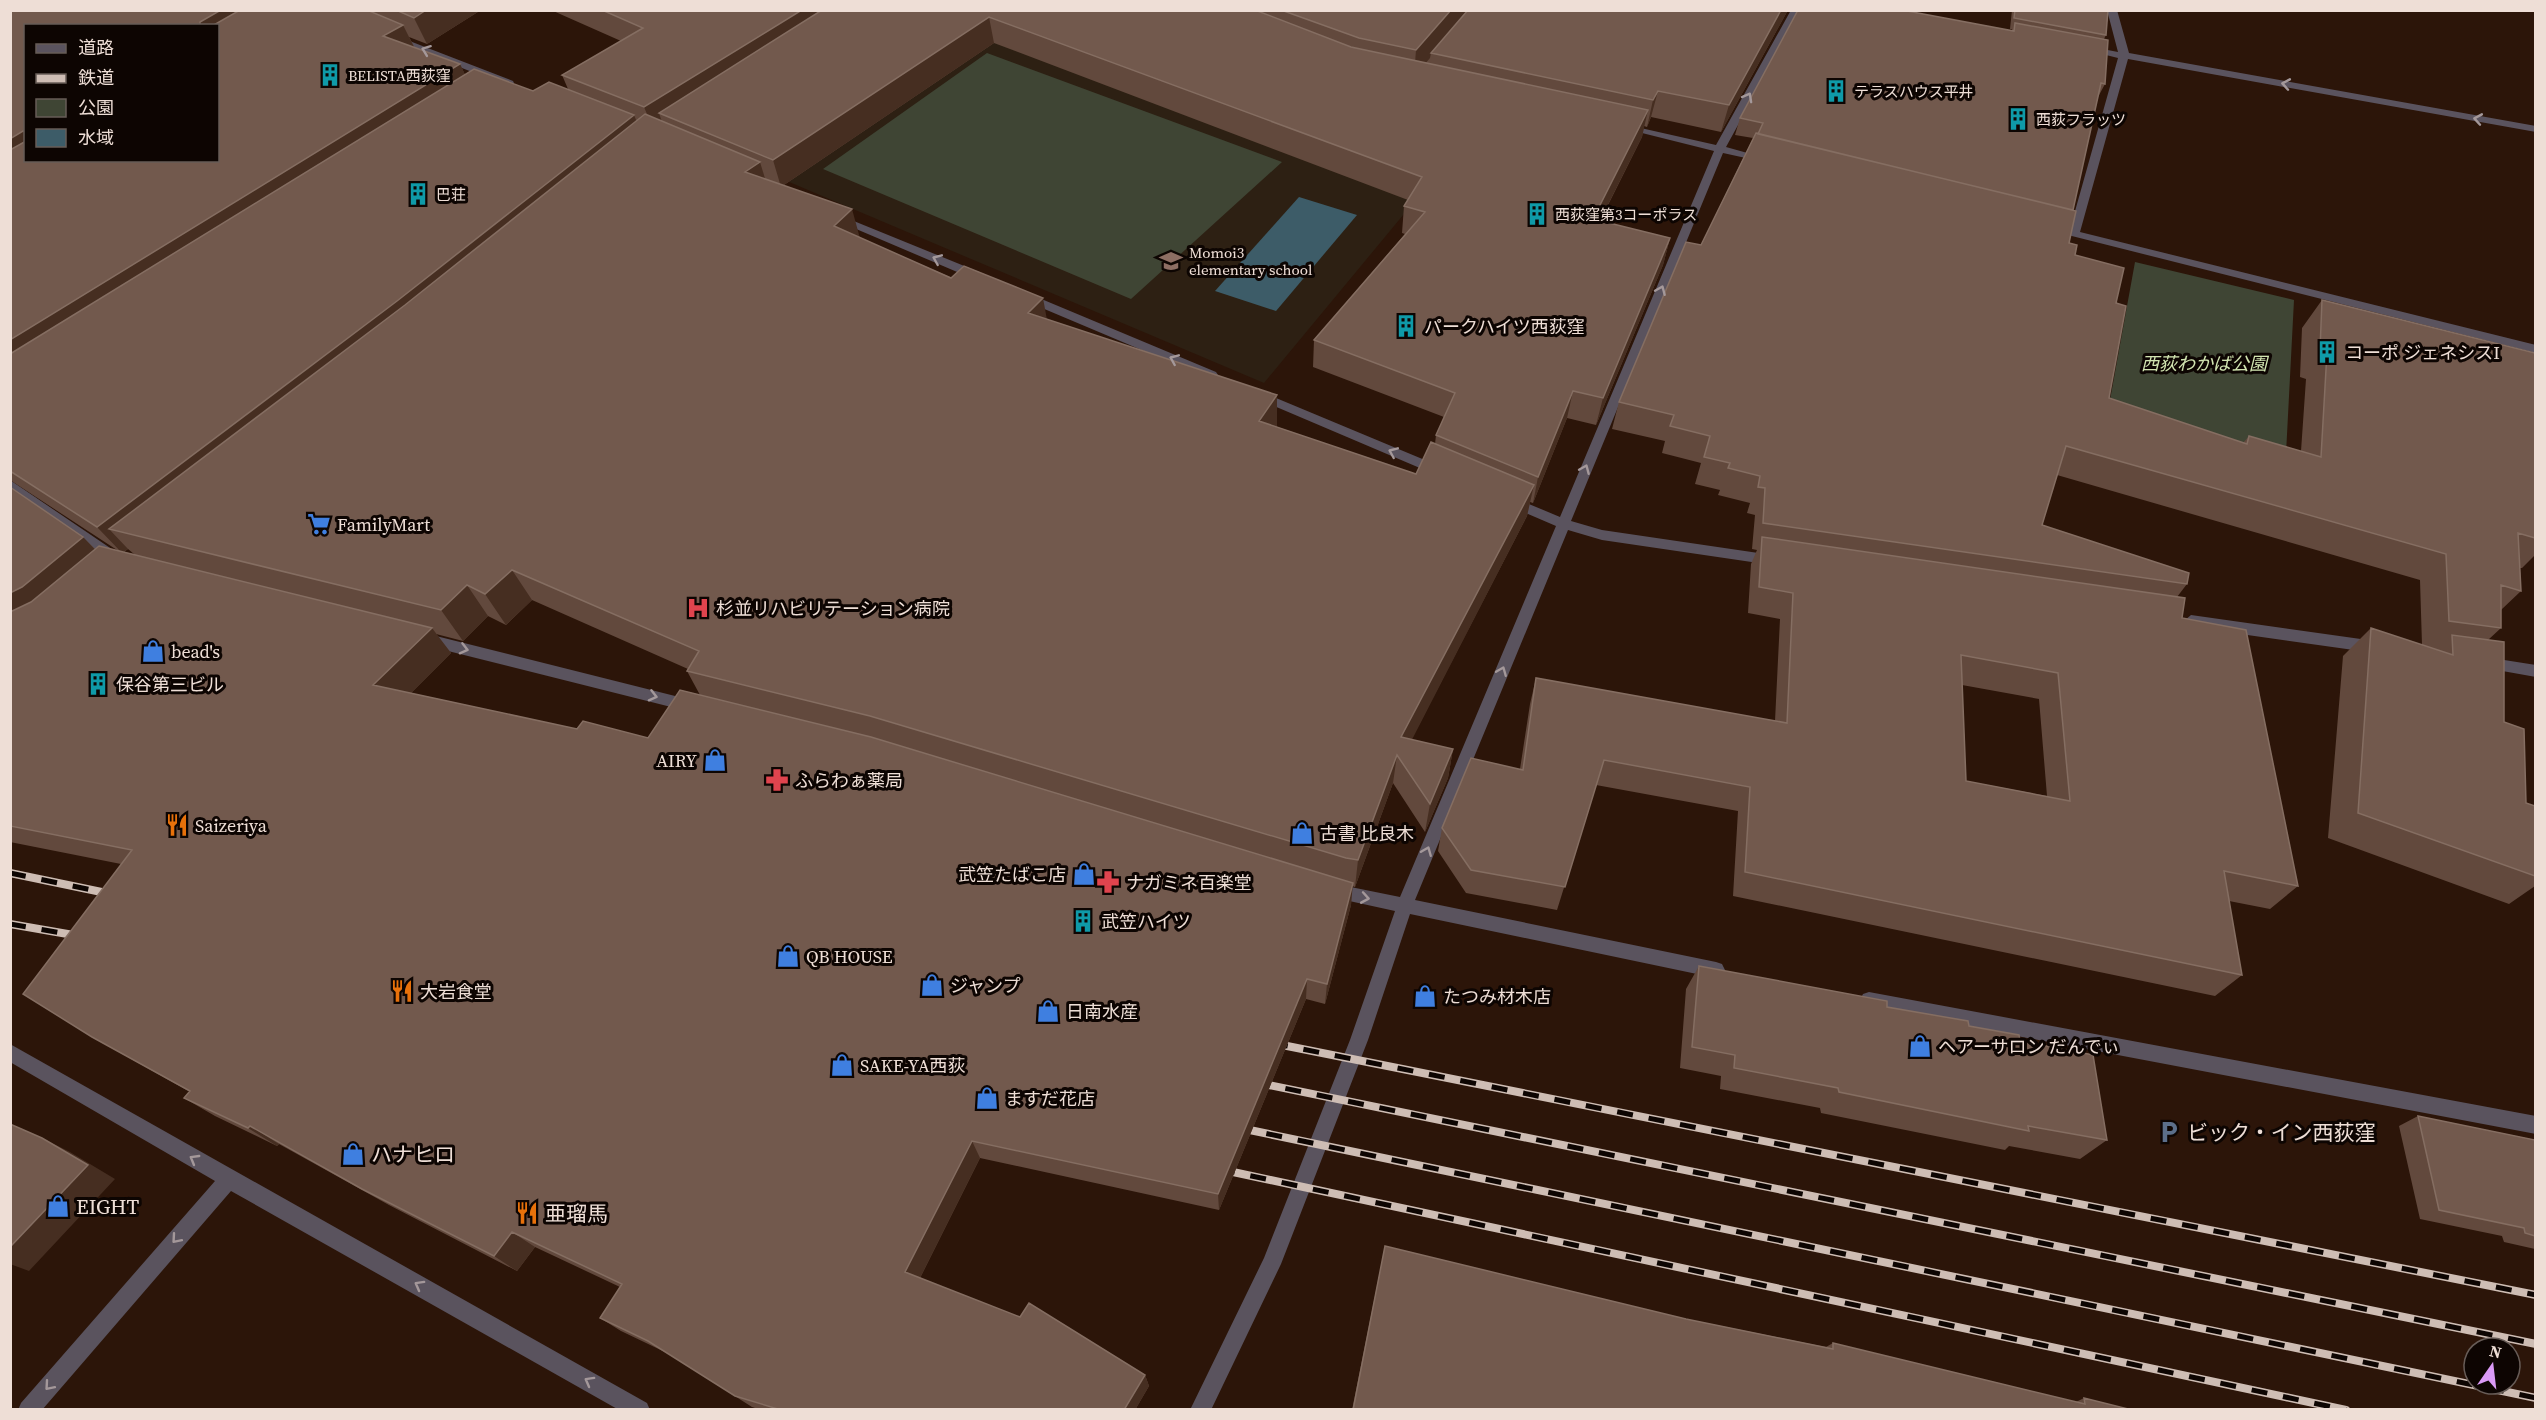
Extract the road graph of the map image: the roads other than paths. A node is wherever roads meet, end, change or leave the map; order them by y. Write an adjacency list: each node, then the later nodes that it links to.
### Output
1 (1796, 10): 9 (street, one-way to 1)
2 (2112, 10): 5 (street)
3 (381, 33): 6 (street, one-way to 3)
4 (2079, 47): 5 (street)
5 (2124, 55): 8 (street, one-way to 5); 13 (street)
6 (523, 88)
7 (1616, 125): 9 (street)
8 (2535, 129)
9 (1720, 148): 10 (street); 22 (street, one-way to 9)
10 (1777, 162)
11 (831, 214): 14 (street, one-way to 11)
12 (2039, 225): 13 (street)
13 (2074, 233): 16 (street)
14 (994, 283)
15 (1016, 292): 17 (street, one-way to 15)
16 (2535, 349)
17 (1224, 380)
18 (1246, 390): 19 (street, one-way to 18)
19 (1453, 477)
20 (10, 485): 24 (street)
21 (1497, 496): 22 (street)
22 (1563, 524): 23 (street); 32 (street, one-way to 22)
23 (1791, 563)
24 (124, 564)
25 (2170, 618): 27 (street)
26 (409, 635): 30 (street, one-way to 30)
27 (2396, 650)
28 (2467, 661): 29 (street)
29 (2535, 671)
30 (708, 710)
31 (1321, 887): 32 (street, one-way to 32)
32 (1405, 905): 33 (street); 40 (street)
33 (1731, 974)
34 (1847, 996): 36 (street)
35 (10, 1052): 37 (street, one-way to 35)
36 (2535, 1125)
37 (229, 1179): 38 (street, one-way to 38); 39 (street, one-way to 37)
38 (28, 1410)
39 (640, 1410)
40 (1200, 1410)

